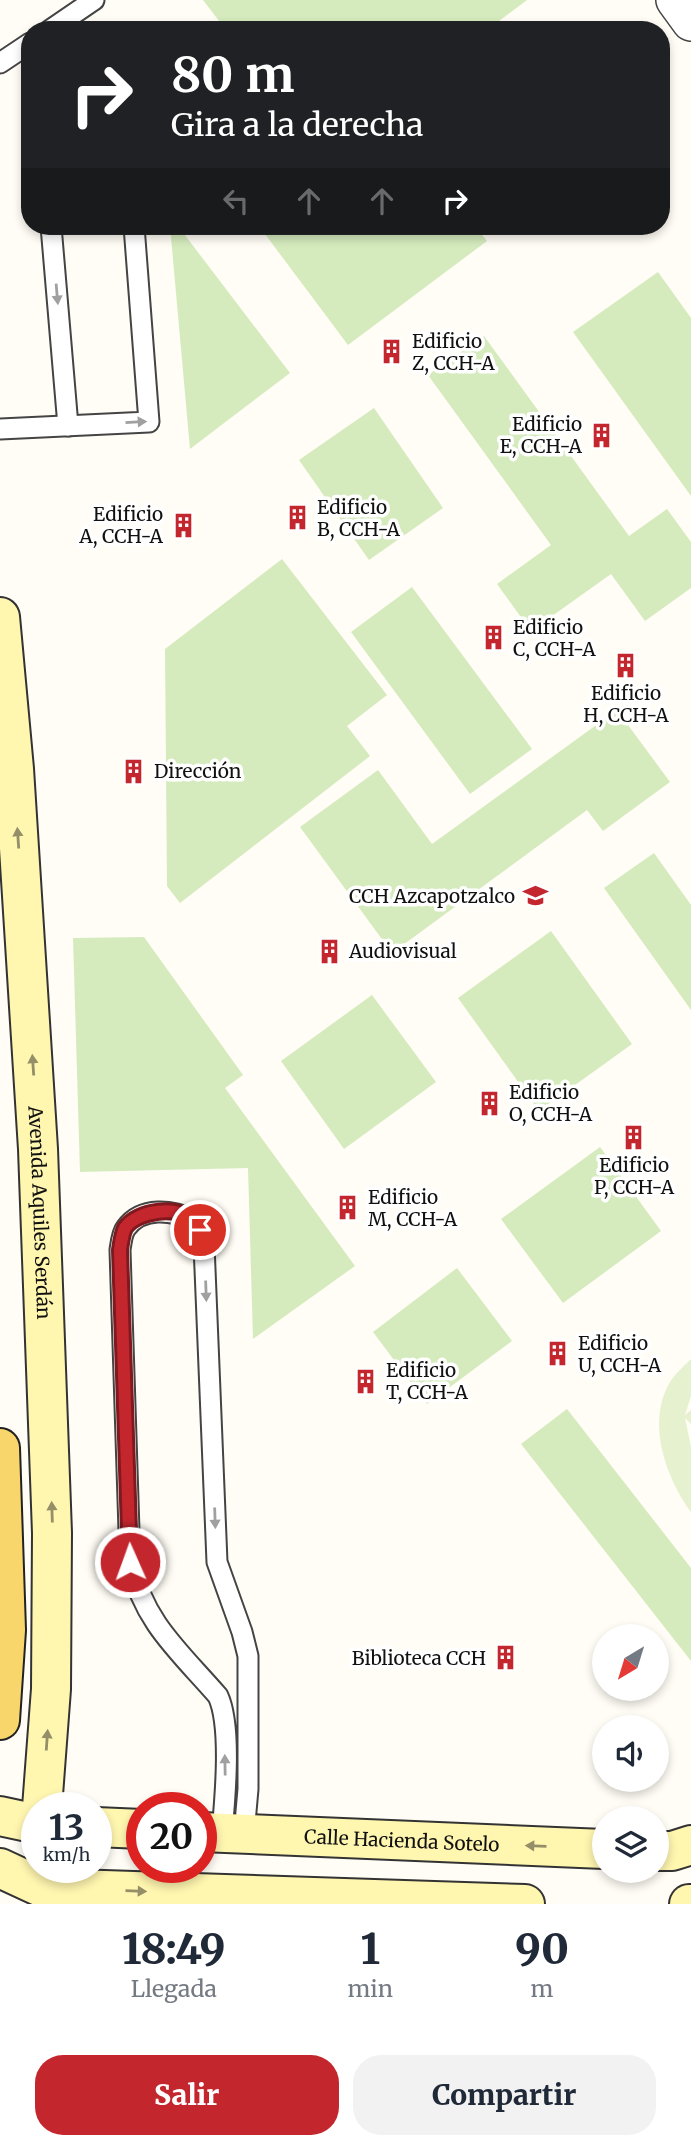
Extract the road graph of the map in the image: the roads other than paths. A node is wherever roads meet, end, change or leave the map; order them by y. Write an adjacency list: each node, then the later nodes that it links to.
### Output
1 (94, 0): 3 (lane)
2 (675, 0): 4 (street)
3 (63, 21)
4 (691, 22)
5 (21, 49): 6 (lane)
6 (0, 63)
7 (52, 235): 9 (lane, one-way to 9)
8 (135, 235): 9 (lane, one-way to 8)
9 (68, 426): 10 (lane)
10 (0, 429)
11 (0, 617): 14 (street, Avenida Aquiles Serdán, one-way to 11)
12 (0, 1448): 13 (main road)
13 (0, 1720)
14 (43, 1792)
15 (0, 1816): 16 (street)
16 (21, 1821)
17 (222, 1833): 17 (lane, one-way to 17); 19 (street, Calle Hacienda Sotelo, one-way to 17)
18 (691, 1845): 20 (street)
19 (592, 1848)
20 (669, 1851)
21 (0, 1868): 22 (street)
22 (42, 1886): 23 (street, one-way to 23)
23 (347, 1900): 24 (street)
24 (525, 1904)

